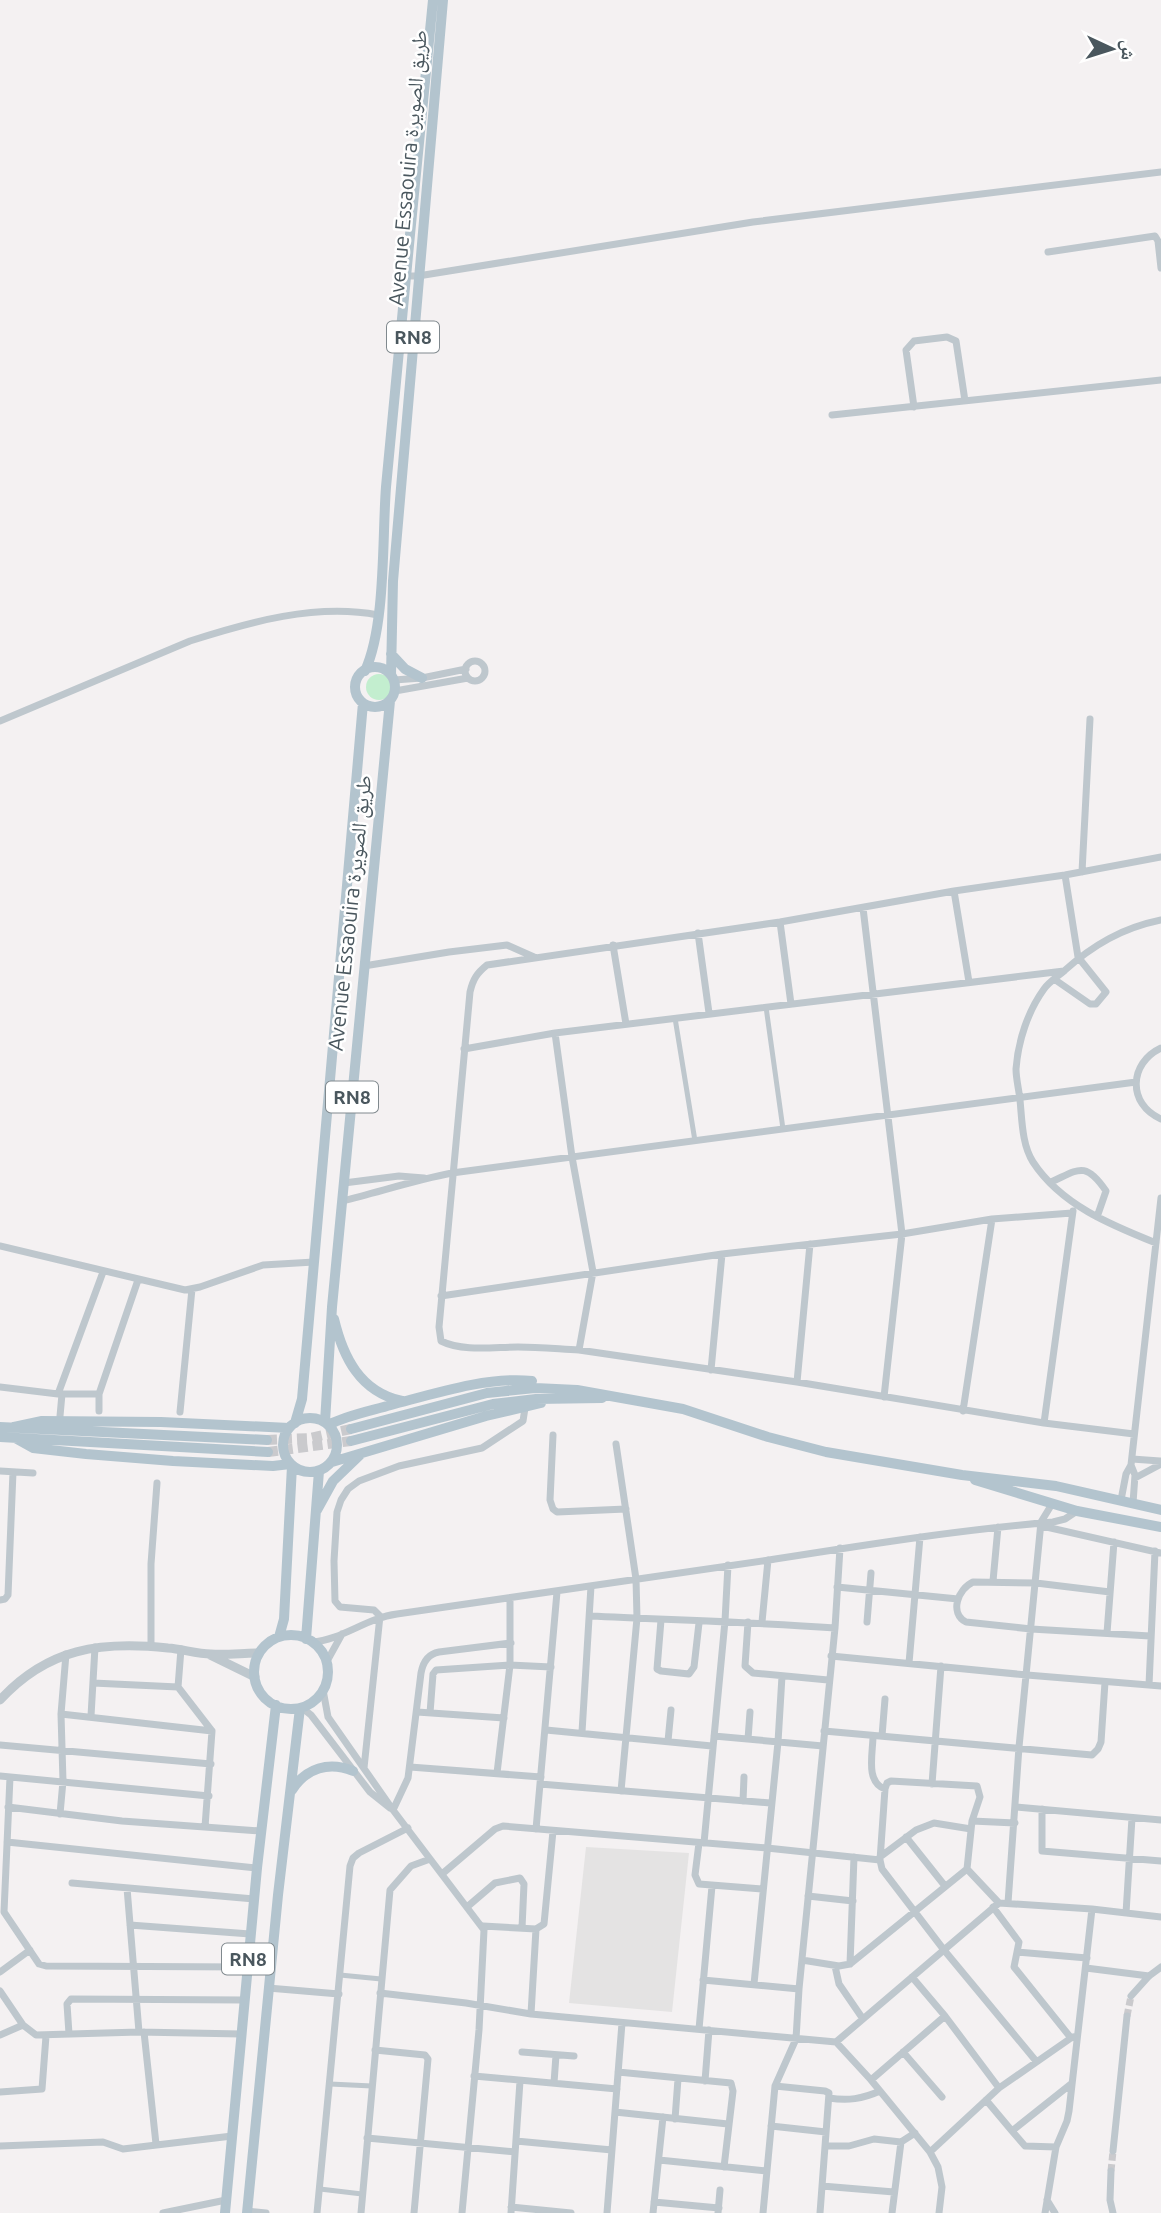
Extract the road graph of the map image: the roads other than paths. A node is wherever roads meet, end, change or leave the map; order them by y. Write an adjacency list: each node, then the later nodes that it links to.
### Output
1 (433, 0): 6 (main road, Avenue Essaouira طريق الصويرة / RN8)
2 (443, 0): 6 (main road, Avenue Essaouira طريق الصويرة / RN8)
3 (1161, 172): 6 (street)
4 (1048, 252): 5 (street)
5 (1161, 268)
6 (412, 276): 11 (main road, Avenue Essaouira طريق الصويرة / RN8); 12 (main road, Avenue Essaouira طريق الصويرة / RN8)
7 (1161, 380): 8 (street)
8 (965, 401): 9 (street); 9 (street)
9 (914, 407): 10 (street)
10 (832, 415)
11 (378, 615): 14 (main road, Avenue Essaouira طريق الصويرة / RN8); 20 (street)
12 (391, 654): 15 (main road); 17 (main road, Avenue Essaouira طريق الصويرة / RN8)
13 (466, 669): 15 (street); 16 (street); 16 (street)
14 (365, 671): 17 (main road); 18 (main road, RN8)
15 (422, 678): 17 (street)
16 (468, 678): 17 (street)
17 (392, 687): 18 (main road); 32 (main road, Avenue Essaouira طريق الصويرة / RN8)
18 (363, 703): 68 (main road, Avenue Essaouira طريق الصويرة / RN8)
19 (1090, 719): 22 (street)
20 (0, 721)
21 (1161, 857): 22 (street)
22 (1082, 872): 23 (street)
23 (1065, 875): 24 (street); 31 (street)
24 (954, 891): 25 (street); 35 (street)
25 (863, 908): 27 (street); 36 (street)
26 (1161, 920): 31 (street)
27 (780, 922): 28 (street); 37 (street)
28 (698, 933): 29 (street); 39 (street)
29 (613, 945): 30 (street); 41 (street)
30 (534, 957): 32 (street); 44 (street)
31 (1078, 957): 33 (street); 34 (street)
32 (363, 966): 55 (main road, Avenue Essaouira طريق الصويرة / RN8)
33 (1064, 971): 34 (street); 35 (street)
34 (1054, 979): 46 (street)
35 (969, 982): 36 (street)
36 (875, 995): 37 (street); 47 (street)
37 (791, 1004): 38 (street)
38 (766, 1007): 39 (street); 49 (street)
39 (709, 1013): 40 (street)
40 (675, 1018): 41 (street); 50 (street)
41 (626, 1024): 42 (street)
42 (555, 1033): 44 (street); 51 (street)
43 (1161, 1048): 45 (street)
44 (464, 1049): 52 (street)
45 (1136, 1082): 46 (street); 48 (street)
46 (1020, 1096): 47 (street); 54 (street)
47 (890, 1115): 49 (street); 63 (street)
48 (1161, 1119)
49 (783, 1129): 50 (street)
50 (695, 1141): 51 (street)
51 (572, 1157): 52 (street); 70 (street)
52 (452, 1173): 53 (street); 73 (street)
53 (425, 1178): 55 (street); 57 (street)
54 (1051, 1182): 58 (street); 61 (street)
55 (344, 1183): 57 (main road, Avenue Essaouira طريق الصويرة / RN8)
56 (1161, 1198): 59 (street)
57 (342, 1200): 74 (main road, Avenue Essaouira طريق الصويرة / RN8)
58 (1075, 1204): 60 (street); 61 (street)
59 (1160, 1210): 64 (street)
60 (1072, 1213): 62 (street); 90 (street)
61 (1097, 1217): 64 (street)
62 (992, 1219): 63 (street); 86 (street)
63 (902, 1234): 65 (street); 82 (street)
64 (1156, 1243): 95 (street)
65 (810, 1244): 67 (street); 77 (street)
66 (0, 1246): 69 (street)
67 (722, 1254): 70 (street); 76 (street)
68 (314, 1262): 72 (street); 91 (main road, Avenue Essaouira طريق الصويرة / RN8)
69 (103, 1272): 71 (street); 80 (street)
70 (593, 1272): 73 (street); 75 (street)
71 (138, 1280): 72 (street); 81 (street)
72 (192, 1289): 87 (street)
73 (441, 1296): 75 (street)
74 (332, 1307): 83 (main road); 89 (main road, Avenue Essaouira طريق الصويرة / RN8)
75 (579, 1350): 76 (street)
76 (711, 1370): 77 (street)
77 (797, 1382): 82 (street)
78 (0, 1387): 80 (street)
79 (551, 1393): 83 (main road); 84 (main road); 93 (main road); 98 (main road); 110 (main road)
80 (60, 1394): 81 (street); 88 (street)
81 (99, 1394): 85 (street)
82 (884, 1397): 86 (street)
83 (404, 1401): 89 (main road)
84 (525, 1408): 101 (main road); 145 (street)
85 (99, 1410)
86 (963, 1410): 90 (street)
87 (180, 1412)
88 (60, 1416)
89 (327, 1423): 91 (main road); 102 (main road)
90 (1044, 1423): 95 (street)
91 (292, 1425): 94 (main road); 105 (main road)
92 (0, 1427): 94 (main road)
93 (351, 1429)
94 (15, 1433): 97 (main road); 100 (main road); 105 (main road)
95 (1134, 1434): 103 (street)
96 (553, 1435): 116 (street)
97 (0, 1437)
98 (351, 1441)
99 (616, 1444): 116 (street)
100 (268, 1446)
101 (366, 1451): 102 (main road); 119 (main road)
102 (332, 1462): 107 (main road)
103 (1131, 1462): 104 (street); 111 (street); 114 (street)
104 (1161, 1462): 111 (street)
105 (291, 1465): 107 (main road); 158 (main road)
106 (0, 1471): 108 (street)
107 (319, 1471): 119 (main road)
108 (13, 1472): 109 (street); 142 (street)
109 (33, 1473)
110 (962, 1475): 113 (main road); 115 (main road)
111 (1135, 1478): 114 (street)
112 (157, 1483): 162 (street)
113 (1056, 1486): 114 (main road); 115 (main road)
114 (1130, 1502): 117 (main road); 120 (main road)
115 (1052, 1504): 118 (main road); 121 (street)
116 (626, 1509): 131 (street)
117 (1161, 1510)
118 (1077, 1511): 120 (main road); 121 (street)
119 (314, 1520): 159 (main road)
120 (1129, 1522): 123 (main road)
121 (1041, 1524): 122 (street); 125 (street); 133 (street)
122 (998, 1527): 124 (street); 132 (street)
123 (1161, 1527)
124 (919, 1536): 126 (street); 140 (street)
125 (1114, 1542): 127 (street); 139 (street)
126 (839, 1548): 128 (street); 135 (street)
127 (1158, 1552): 138 (street)
128 (768, 1560): 129 (street); 150 (street)
129 (728, 1565): 131 (street); 148 (street)
130 (871, 1573): 137 (street)
131 (636, 1579): 134 (street); 146 (street)
132 (993, 1581): 133 (street); 141 (street)
133 (1036, 1583): 139 (street); 154 (street)
134 (591, 1586): 136 (street); 144 (street)
135 (837, 1587): 137 (street); 153 (street)
136 (557, 1591): 143 (street); 172 (street)
137 (869, 1591): 140 (street); 151 (street)
138 (1157, 1591): 157 (street)
139 (1111, 1592): 155 (street)
140 (914, 1595): 141 (street); 169 (street)
141 (958, 1599): 154 (street)
142 (0, 1600)
143 (510, 1600): 145 (street); 160 (street)
144 (590, 1616): 146 (street); 197 (street)
145 (380, 1618): 156 (street); 212 (street)
146 (637, 1618): 147 (street); 200 (street)
147 (661, 1620): 152 (street); 152 (street)
148 (725, 1620): 149 (street); 152 (street); 198 (street)
149 (748, 1622): 150 (street); 173 (street)
150 (762, 1622): 153 (street)
151 (867, 1622)
152 (699, 1623)
153 (835, 1628): 167 (street)
154 (1031, 1629): 155 (street); 174 (street)
155 (1107, 1633): 157 (street)
156 (343, 1634): 159 (street); 168 (street)
157 (1150, 1636): 179 (street)
158 (279, 1637): 159 (main road); 164 (main road)
159 (309, 1640): 168 (main road)
160 (511, 1643): 170 (street); 188 (street)
161 (95, 1647): 162 (street); 165 (street); 178 (street)
162 (151, 1647): 163 (street)
163 (181, 1649): 166 (street); 181 (street)
164 (260, 1653): 166 (street); 175 (main road)
165 (66, 1654): 184 (street); 191 (street)
166 (208, 1654): 175 (street)
167 (831, 1656): 169 (street); 176 (street)
168 (326, 1662): 182 (main road)
169 (909, 1663): 171 (street)
170 (510, 1665): 172 (street); 190 (street); 193 (street)
171 (941, 1666): 174 (street); 204 (street)
172 (551, 1667): 194 (street)
173 (782, 1675): 176 (street); 203 (street)
174 (1027, 1675): 177 (street); 208 (street)
175 (254, 1677): 185 (main road)
176 (828, 1680): 196 (street)
177 (1105, 1682): 179 (street); 208 (street)
178 (93, 1683): 181 (street); 192 (street)
179 (1149, 1685): 180 (street)
180 (1161, 1686)
181 (178, 1687): 195 (street)
182 (323, 1690): 186 (main road); 212 (street)
183 (885, 1699): 199 (street)
184 (0, 1700)
185 (276, 1705): 186 (main road); 239 (main road, RN8)
186 (300, 1707): 212 (street); 223 (main road, RN8)
187 (671, 1710): 202 (street)
188 (417, 1712): 190 (street); 211 (street)
189 (750, 1712): 201 (street)
190 (429, 1713): 193 (street)
191 (61, 1714): 192 (street); 209 (street)
192 (91, 1716): 195 (street)
193 (505, 1717): 213 (street)
194 (546, 1730): 197 (street); 218 (street)
195 (212, 1731): 210 (street)
196 (824, 1731): 199 (street); 207 (street)
197 (582, 1732): 200 (street)
198 (714, 1736): 201 (street); 206 (street)
199 (878, 1736): 204 (street); 220 (street)
200 (626, 1737): 202 (street); 221 (street)
201 (748, 1739): 203 (street)
202 (668, 1741): 206 (street)
203 (778, 1742): 207 (street); 226 (street)
204 (934, 1742): 208 (street); 219 (street)
205 (0, 1745): 209 (street)
206 (712, 1745): 224 (street)
207 (823, 1746): 245 (street)
208 (1019, 1747): 228 (street)
209 (62, 1750): 210 (street); 217 (street)
210 (211, 1764): 222 (street)
211 (410, 1767): 213 (street); 230 (street)
212 (359, 1770): 223 (main road); 230 (street)
213 (497, 1773): 218 (street)
214 (0, 1776): 215 (street)
215 (10, 1777): 217 (street); 227 (street)
216 (744, 1777): 225 (street)
217 (63, 1781): 222 (street); 231 (street)
218 (540, 1781): 221 (street); 238 (street)
219 (932, 1784): 220 (street); 235 (street)
220 (885, 1789): 248 (street)
221 (621, 1791): 224 (street)
222 (209, 1796): 236 (street)
223 (290, 1796): 293 (main road, RN8)
224 (707, 1798): 225 (street); 243 (street)
225 (743, 1801): 226 (street)
226 (770, 1803): 244 (street)
227 (8, 1807): 231 (street); 242 (street)
228 (1016, 1807): 229 (street); 234 (street)
229 (1042, 1809): 232 (street); 249 (street)
230 (393, 1810): 237 (street)
231 (60, 1814): 236 (street)
232 (1132, 1818): 233 (street); 249 (street)
233 (1161, 1820)
234 (1014, 1823): 235 (street); 262 (street)
235 (972, 1825): 241 (street); 252 (street)
236 (205, 1827): 239 (street)
237 (408, 1828): 247 (street); 287 (street)
238 (536, 1829): 240 (street); 253 (street)
239 (261, 1831): 251 (main road, RN8)
240 (553, 1831): 243 (street); 273 (street)
241 (906, 1837): 248 (street); 256 (street)
242 (7, 1842): 251 (street); 263 (street)
243 (701, 1843): 244 (street); 255 (street)
244 (767, 1848): 245 (street); 258 (street)
245 (814, 1854): 246 (street); 259 (street)
246 (854, 1857): 248 (street); 261 (street)
247 (430, 1858): 253 (street); 290 (street)
248 (880, 1859): 267 (street)
249 (1130, 1859): 250 (street); 268 (street)
250 (1161, 1861)
251 (257, 1868): 260 (main road, RN8)
252 (967, 1869): 256 (street); 264 (street)
253 (442, 1874): 265 (street)
254 (72, 1883): 257 (street)
255 (712, 1886): 258 (street); 291 (street)
256 (944, 1886): 267 (street)
257 (127, 1888): 260 (street); 270 (street)
258 (762, 1889): 292 (street)
259 (808, 1896): 261 (street); 279 (street)
260 (254, 1899): 274 (main road, RN8)
261 (853, 1901): 280 (street)
262 (1008, 1903): 264 (street); 266 (street)
263 (2, 1905): 275 (street)
264 (996, 1905): 276 (street); 277 (street)
265 (467, 1907): 271 (street); 272 (street)
266 (1092, 1909): 268 (street); 278 (street)
267 (914, 1912): 276 (street); 280 (street)
268 (1126, 1913): 269 (street)
269 (1161, 1917)
270 (130, 1925): 274 (street); 282 (street)
271 (483, 1926): 272 (street); 301 (street)
272 (522, 1928): 273 (street)
273 (536, 1928): 302 (street)
274 (250, 1934): 283 (main road, RN8)
275 (30, 1950): 282 (street); 286 (street)
276 (944, 1950): 289 (street); 323 (street)
277 (1017, 1952): 278 (street); 315 (street)
278 (1087, 1958): 285 (street)
279 (802, 1960): 281 (street); 294 (street)
280 (850, 1964): 281 (street)
281 (835, 1966): 305 (street)
282 (133, 1967): 283 (street); 299 (street)
283 (247, 1967): 300 (main road, RN8)
284 (1161, 1967): 288 (street)
285 (1086, 1968): 288 (street); 315 (street)
286 (0, 1972)
287 (340, 1975): 290 (street); 297 (street)
288 (1149, 1976): 298 (street)
289 (912, 1977): 303 (street); 305 (street)
290 (381, 1979): 296 (street)
291 (703, 1980): 292 (street); 308 (street)
292 (754, 1983): 294 (street)
293 (268, 1988): 297 (street); 379 (main road, RN8)
294 (799, 1989): 316 (street)
295 (0, 1991): 307 (street)
296 (380, 1993): 301 (street); 318 (street)
297 (339, 1994): 331 (street)
298 (1131, 1996)
299 (136, 1999): 300 (street); 310 (street); 311 (street)
300 (244, 2000): 312 (main road, RN8)
301 (480, 2005): 302 (street); 325 (street)
302 (531, 2014): 306 (street)
303 (945, 2016): 320 (street); 335 (street)
304 (1127, 2016): 361 (street)
305 (863, 2019): 317 (street)
306 (622, 2023): 308 (street); 324 (street)
307 (23, 2025): 313 (street); 314 (street)
308 (699, 2029): 309 (street)
309 (709, 2030): 316 (street); 329 (street)
310 (141, 2032): 311 (street); 312 (street); 355 (street)
311 (69, 2034): 314 (street)
312 (241, 2034): 350 (main road, RN8)
313 (0, 2035)
314 (46, 2036): 338 (street)
315 (1074, 2037): 323 (street); 332 (street)
316 (796, 2039): 317 (street); 333 (street)
317 (836, 2042): 327 (street)
318 (374, 2050): 334 (street); 354 (street)
319 (522, 2052): 321 (street)
320 (903, 2052): 327 (street); 339 (street)
321 (556, 2055): 322 (street); 330 (street)
322 (574, 2056)
323 (1036, 2061): 335 (street)
324 (618, 2072): 326 (street); 336 (street)
325 (474, 2076): 328 (street); 359 (street)
326 (678, 2079): 329 (street); 344 (street)
327 (871, 2080): 337 (street)
328 (520, 2081): 330 (street); 352 (street)
329 (705, 2081): 345 (street)
330 (554, 2083): 336 (street)
331 (330, 2084): 334 (street); 369 (street)
332 (1071, 2084): 347 (street); 358 (street)
333 (775, 2086): 340 (street); 346 (street)
334 (372, 2087): 351 (street)
335 (999, 2088): 341 (street)
336 (617, 2089): 342 (street)
337 (880, 2091): 340 (street); 349 (street)
338 (0, 2092)
339 (942, 2097)
340 (829, 2098): 348 (street)
341 (986, 2099): 347 (street); 363 (street)
342 (615, 2112): 343 (street); 360 (street)
343 (663, 2117): 344 (street); 364 (street)
344 (675, 2119): 345 (street)
345 (728, 2124): 365 (street)
346 (771, 2126): 348 (street); 366 (street)
347 (1012, 2131): 358 (street)
348 (826, 2132): 357 (street)
349 (915, 2133): 353 (street); 363 (street)
350 (232, 2136): 355 (street); 374 (main road, RN8)
351 (367, 2138): 354 (street); 372 (street)
352 (516, 2141): 360 (street); 362 (street)
353 (901, 2142): 357 (street); 371 (street)
354 (421, 2143): 359 (street); 385 (street)
355 (156, 2144): 356 (street)
356 (0, 2146)
357 (825, 2146): 368 (street)
358 (1056, 2147): 373 (street)
359 (468, 2148): 362 (street); 386 (street)
360 (612, 2150): 388 (street)
361 (1114, 2151)
362 (515, 2152): 376 (street)
363 (930, 2152): 393 (street)
364 (659, 2160): 365 (street); 375 (street)
365 (724, 2167): 366 (street)
366 (766, 2171): 390 (street)
367 (1111, 2171): 396 (street)
368 (822, 2186): 371 (street); 391 (street)
369 (320, 2189): 372 (street); 383 (street)
370 (720, 2190): 378 (street)
371 (894, 2192): 392 (street)
372 (362, 2194): 384 (street)
373 (1047, 2199): 394 (street); 395 (street)
374 (226, 2200): 380 (street); 381 (main road, RN8)
375 (654, 2202): 378 (street); 389 (street)
376 (511, 2210): 377 (street)
377 (526, 2211): 387 (street)
378 (719, 2211)
379 (247, 2212): 382 (street)
380 (163, 2213)
381 (225, 2213)
382 (266, 2213)
383 (317, 2213)
384 (361, 2213)
385 (414, 2213)
386 (462, 2213)
387 (571, 2213)
388 (607, 2213)
389 (653, 2213)
390 (763, 2213)
391 (820, 2213)
392 (892, 2213)
393 (939, 2213)
394 (1045, 2213)
395 (1055, 2213)
396 (1113, 2213)

